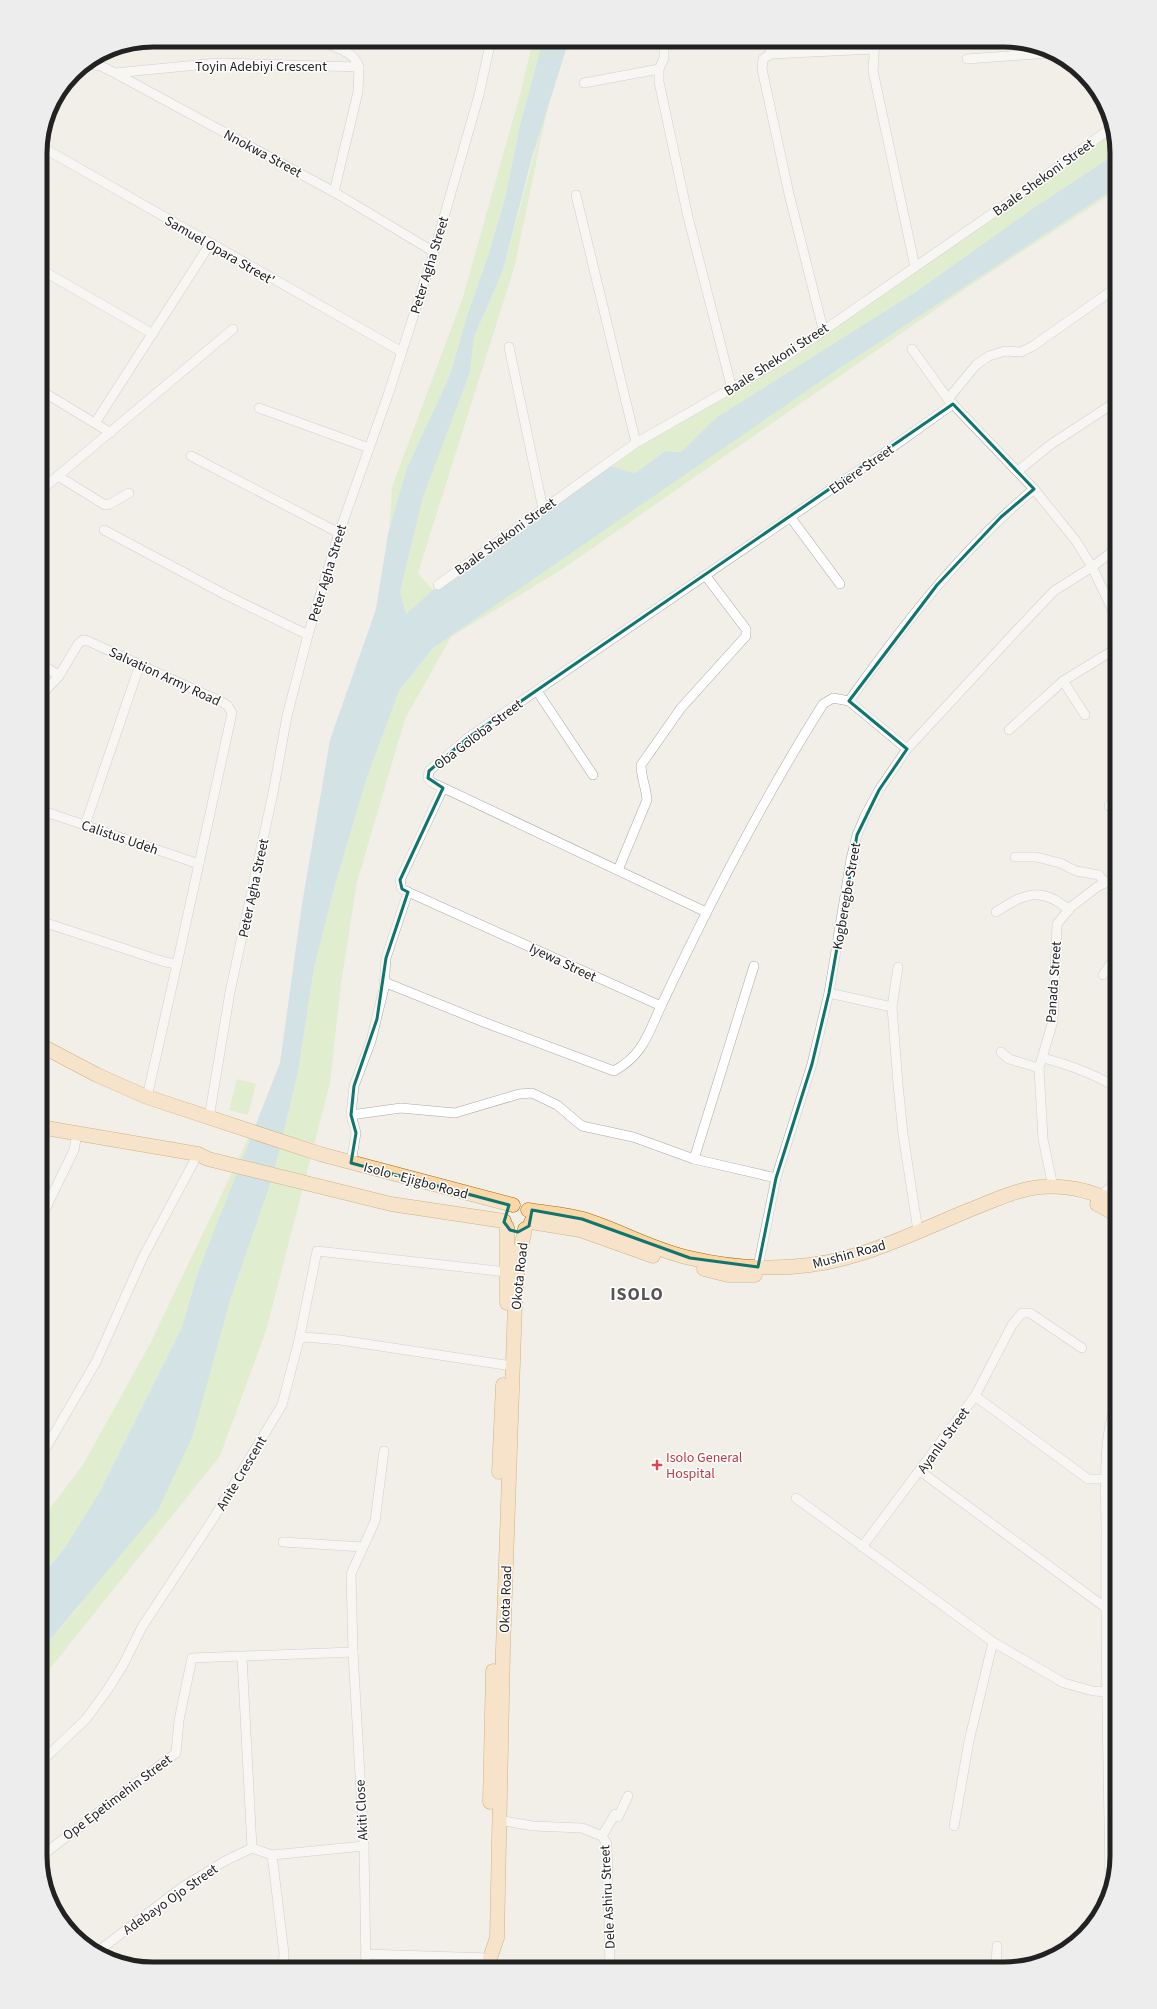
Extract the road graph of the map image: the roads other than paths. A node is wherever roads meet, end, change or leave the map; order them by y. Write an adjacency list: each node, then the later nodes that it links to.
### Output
1 (334, 47): 11 (street, Toyin Adebiyi Crescent)
2 (490, 47): 20 (street, Peter Agha Street)
3 (664, 47): 12 (street)
4 (770, 47): 7 (street)
5 (852, 47): 7 (street)
6 (875, 47): 21 (street)
7 (771, 54): 25 (street)
8 (1040, 54): 9 (street)
9 (967, 58)
10 (94, 65): 13 (street, Nnokwa Street)
11 (359, 67): 13 (street, Toyin Adebiyi Crescent); 17 (street)
12 (659, 69): 14 (street); 30 (street)
13 (115, 73): 17 (street, Nnokwa Street)
14 (584, 84)
15 (1107, 131): 21 (street, Baale Shekoni Street)
16 (47, 150): 19 (street, Samuel Opara Street')
17 (334, 192): 20 (street, Nnokwa Street)
18 (576, 195): 37 (street)
19 (210, 244): 26 (street); 29 (street, Samuel Opara Street')
20 (434, 252): 29 (street, Peter Agha Street)
21 (915, 267): 25 (street, Baale Shekoni Street)
22 (47, 273): 26 (street)
23 (1110, 292): 32 (street, Ebiere Street)
24 (233, 329): 36 (street)
25 (823, 329): 30 (street, Baale Shekoni Street)
26 (153, 334): 35 (street)
27 (509, 347): 45 (street)
28 (912, 349): 32 (street)
29 (402, 352): 38 (street, Peter Agha Street)
30 (732, 389): 37 (street, Baale Shekoni Street)
31 (47, 394): 35 (street)
32 (950, 402): 40 (street); 46 (street, Ebiere Street)
33 (1110, 406): 40 (street)
34 (259, 408): 38 (street)
35 (96, 424): 36 (street)
36 (111, 433): 41 (street)
37 (636, 443): 45 (street, Baale Shekoni Street)
38 (369, 448): 49 (street, Peter Agha Street)
39 (192, 456): 49 (street)
40 (1018, 472): 43 (street)
41 (58, 476): 42 (street); 44 (street)
42 (47, 485)
43 (1034, 489): 51 (street); 64 (street)
44 (129, 493)
45 (543, 509): 54 (street, Baale Shekoni Street)
46 (791, 518): 48 (street, Ebiere Street); 53 (street)
47 (104, 530): 56 (street)
48 (768, 532): 52 (street, Oba Goloba Street)
49 (339, 533): 56 (street, Peter Agha Street)
50 (1110, 554): 51 (street, Kogberegbe Street)
51 (1092, 568): 55 (street); 67 (street, Kogberegbe Street)
52 (705, 576): 63 (street, Oba Goloba Street); 74 (street)
53 (840, 584)
54 (438, 585)
55 (1110, 605)
56 (308, 635): 98 (street, Peter Agha Street)
57 (1110, 652): 61 (street)
58 (140, 664): 60 (street, Salvation Army Road); 71 (street); 73 (street, Salvation Army Road)
59 (47, 668): 60 (street)
60 (59, 676): 62 (street, Salvation Army Road)
61 (1062, 681): 65 (street); 66 (street)
62 (47, 689)
63 (537, 691): 68 (street); 69 (street, Oba Goloba Street)
64 (849, 701): 67 (street); 79 (street)
65 (1085, 715)
66 (1009, 730)
67 (908, 750): 88 (street, Kogberegbe Street)
68 (593, 775)
69 (443, 788): 74 (street, Oba Goloba Street); 77 (street)
70 (47, 812): 71 (street, Calistus Udeh)
71 (85, 824): 73 (street, Calistus Udeh)
72 (1015, 857): 76 (street)
73 (199, 864): 82 (street)
74 (618, 870): 79 (street, Oba Goloba Street)
75 (1110, 880): 76 (street, Panada Street)
76 (1105, 883): 78 (street, Panada Street)
77 (408, 892): 87 (street); 89 (street, Iyewa Street)
78 (1069, 910): 80 (street); 93 (street, Panada Street)
79 (706, 912): 89 (street)
80 (996, 912)
81 (47, 923): 82 (street)
82 (177, 964): 96 (street)
83 (1110, 964): 86 (street)
84 (754, 966): 102 (street)
85 (898, 967): 90 (street)
86 (1103, 975)
87 (384, 982): 89 (street); 97 (street)
88 (829, 993): 90 (street); 104 (street, Kogberegbe Street)
89 (662, 1006)
90 (892, 1007): 114 (street)
91 (47, 1049): 96 (main road)
92 (1000, 1052): 94 (street)
93 (1043, 1058): 94 (street, Panada Street); 95 (street)
94 (1039, 1068): 105 (street, Panada Street)
95 (1110, 1083)
96 (147, 1097): 98 (main road)
97 (351, 1115): 102 (street); 103 (street)
98 (214, 1119): 103 (main road, Isolo - Ejigbo Road)
99 (47, 1128): 100 (main road)
100 (77, 1134): 101 (main road); 110 (street)
101 (203, 1156): 113 (main road, Isolo - Ejigbo Road); 122 (street)
102 (694, 1159): 104 (street)
103 (351, 1163): 109 (main road, Isolo - Ejigbo Road)
104 (776, 1178): 115 (street, Kogberegbe Street)
105 (1053, 1187): 107 (main road, Mushin Road); 114 (main road, Mushin Road)
106 (1110, 1188): 107 (street)
107 (1101, 1195): 108 (main road, Mushin Road)
108 (1110, 1200)
109 (513, 1205): 112 (main road); 113 (main road)
110 (47, 1206)
111 (1110, 1211): 112 (main road, Mushin Road)
112 (528, 1220): 113 (main road); 115 (main road, Mushin Road); 138 (main road, Okota Road)
113 (506, 1224): 116 (main road)
114 (918, 1231): 115 (main road, Mushin Road)
115 (758, 1266)
116 (507, 1272): 117 (street, Anite Crescent); 119 (main road)
117 (299, 1340): 119 (street); 135 (street, Anite Crescent)
118 (1082, 1348): 120 (street, Ayanlu Street)
119 (505, 1365): 151 (main road)
120 (975, 1396): 124 (street, Ayanlu Street); 125 (street)
121 (1110, 1429): 125 (street)
122 (47, 1446)
123 (384, 1451): 128 (street, Akiti Close)
124 (920, 1471): 129 (street, Ayanlu Street); 130 (street)
125 (1107, 1479): 130 (street)
126 (796, 1498): 129 (street)
127 (283, 1542): 128 (street)
128 (363, 1547): 132 (street, Akiti Close)
129 (862, 1548): 131 (street)
130 (1106, 1608): 134 (street)
131 (993, 1642): 134 (street); 139 (street)
132 (353, 1652): 133 (street); 141 (street, Akiti Close)
133 (242, 1658): 142 (street); 143 (street, Ope Epetimehin Street)
134 (1109, 1692): 136 (street)
135 (47, 1756)
136 (1110, 1786)
137 (628, 1796): 140 (street)
138 (498, 1820): 140 (street, Dele Ashiru Street); 152 (main road, Okota Road)
139 (954, 1826)
140 (602, 1836): 153 (street, Dele Ashiru Street)
141 (364, 1846): 144 (street); 147 (street, Akiti Close)
142 (252, 1848): 144 (street); 146 (street, Adebayo Ojo Street)
143 (47, 1852)
144 (272, 1855): 148 (street)
145 (997, 1946): 154 (street)
146 (102, 1948)
147 (365, 1954): 149 (street, Akiti Close); 150 (street)
148 (283, 1962)
149 (366, 1962)
150 (465, 1962)
151 (490, 1962)
152 (491, 1962)
153 (610, 1962)
154 (996, 1962)

